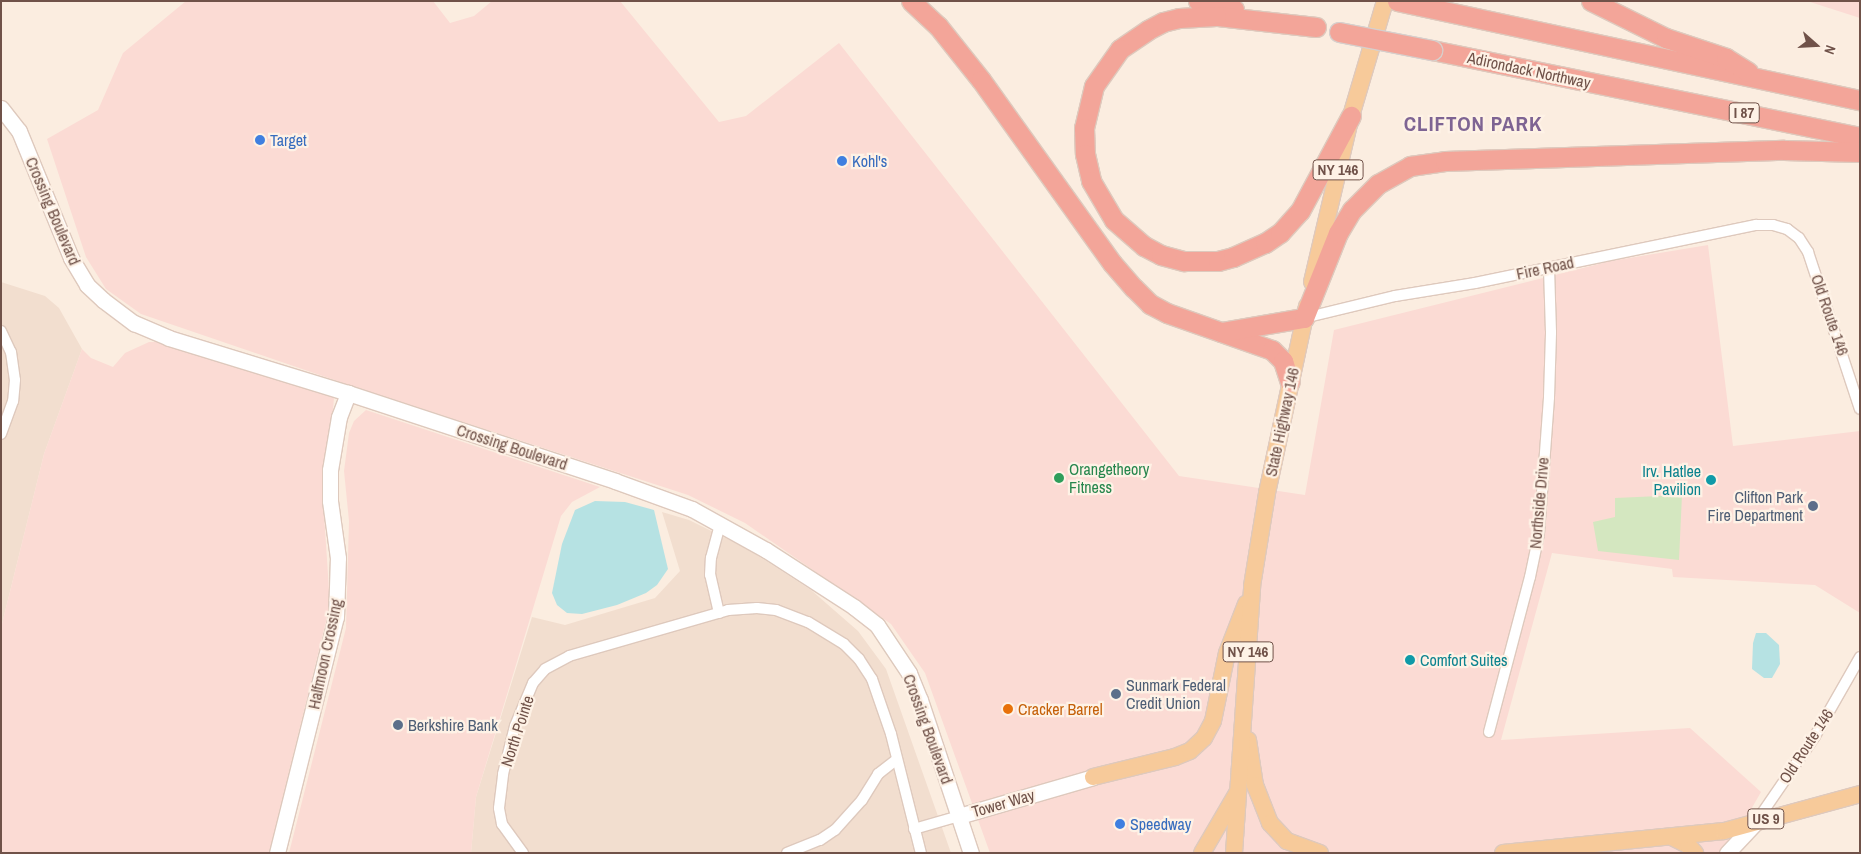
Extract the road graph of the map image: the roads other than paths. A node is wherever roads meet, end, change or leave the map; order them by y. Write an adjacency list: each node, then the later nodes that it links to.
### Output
1 (911, 1): 17 (highway)
2 (1198, 1): 6 (highway, Adirondack Northway / I 87)
3 (1385, 1): 10 (main road, State Highway 146 / NY 146)
4 (1397, 1): 7 (highway, I 87)
5 (1591, 1): 7 (highway)
6 (1316, 27): 10 (highway); 11 (highway, Adirondack Northway / I 87, bridge)
7 (1758, 78): 8 (highway, I 87)
8 (1860, 100)
9 (1, 108): 19 (street, Crossing Boulevard)
10 (1351, 116): 15 (main road, State Highway 146 / NY 146)
11 (1860, 137)
12 (1860, 152): 15 (highway)
13 (1787, 229): 14 (street, Fire Road); 20 (street, Old Route 146)
14 (1549, 268): 15 (street, Fire Road); 27 (street, Northside Drive)
15 (1304, 318): 17 (highway); 18 (main road, State Highway 146 / NY 146)
16 (1, 331): 21 (street)
17 (1221, 332): 18 (highway)
18 (1290, 382): 23 (main road, State Highway 146 / NY 146)
19 (348, 393): 22 (street, Crossing Boulevard); 36 (street, Halfmoon Crossing)
20 (1860, 409)
21 (1, 434)
22 (720, 524): 24 (street); 32 (street, Crossing Boulevard)
23 (1252, 586): 26 (main road, State Highway 146 / NY 146); 29 (main road)
24 (719, 613): 28 (street, North Pointe); 37 (street, North Pointe)
25 (1860, 657): 33 (street, Old Route 146)
26 (1244, 718): 30 (main road, State Highway 146 / NY 146); 43 (main road)
27 (1489, 732)
28 (896, 760): 34 (street, North Pointe); 38 (street)
29 (1093, 777): 32 (street, Tower Way)
30 (1238, 791): 41 (main road); 42 (main road, State Highway 146 / NY 146)
31 (1860, 794): 33 (main road, US 9)
32 (959, 816): 34 (street, Tower Way); 40 (street, Crossing Boulevard)
33 (1756, 822): 35 (main road, US 9); 46 (street, Old Route 146)
34 (914, 829): 39 (street, North Pointe)
35 (1672, 837): 44 (main road, US 9); 45 (main road)
36 (277, 853)
37 (523, 853)
38 (787, 853)
39 (921, 853)
40 (971, 853)
41 (1202, 853)
42 (1234, 853)
43 (1320, 853)
44 (1503, 853)
45 (1695, 853)
46 (1727, 853)

